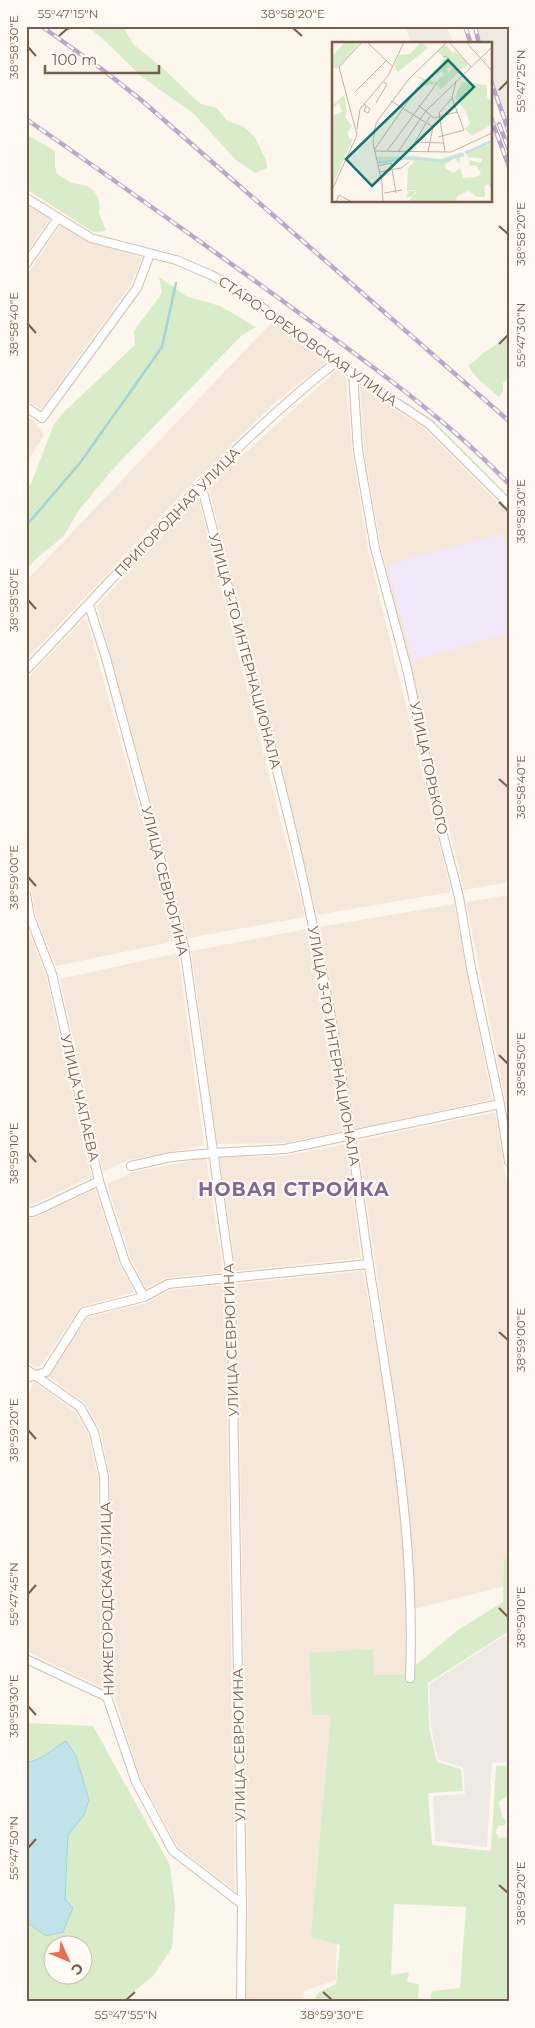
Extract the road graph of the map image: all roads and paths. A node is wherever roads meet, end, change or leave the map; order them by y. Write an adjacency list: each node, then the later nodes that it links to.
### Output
1 (26, 198): 2 (street, СТАРО-ОРЕХОВСКАЯ УЛИЦА)
2 (58, 218): 3 (street, СТАРО-ОРЕХОВСКАЯ УЛИЦА); 4 (street)
3 (150, 254): 5 (street, СТАРО-ОРЕХОВСКАЯ УЛИЦА); 7 (street)
4 (26, 264)
5 (336, 362): 6 (street, СТАРО-ОРЕХОВСКАЯ УЛИЦА); 8 (street, ПРИГОРОДНАЯ УЛИЦА)
6 (353, 374): 9 (street, СТАРО-ОРЕХОВСКАЯ УЛИЦА); 13 (street, УЛИЦА ГОРЬКОГО)
7 (26, 407)
8 (201, 484): 10 (street, ПРИГОРОДНАЯ УЛИЦА); 14 (street, УЛИЦА 3-ГО ИНТЕРНАЦИОНАЛА)
9 (509, 504)
10 (89, 605): 11 (street, ПРИГОРОДНАЯ УЛИЦА); 15 (street, УЛИЦА СЕВРЮГИНА)
11 (26, 670)
12 (26, 896): 18 (street, УЛИЦА ЧАПАЕВА)
13 (500, 1104): 14 (street); 16 (street, УЛИЦА ГОРЬКОГО)
14 (351, 1136): 15 (street); 20 (street, УЛИЦА 3-ГО ИНТЕРНАЦИОНАЛА)
15 (213, 1152): 17 (street); 21 (street, УЛИЦА СЕВРЮГИНА)
16 (509, 1162)
17 (131, 1166)
18 (99, 1181): 19 (street); 22 (street, УЛИЦА ЧАПАЕВА)
19 (26, 1211)
20 (369, 1264): 21 (street); 27 (street, УЛИЦА 3-ГО ИНТЕРНАЦИОНАЛА)
21 (230, 1278): 22 (street); 29 (street, УЛИЦА СЕВРЮГИНА)
22 (144, 1297): 24 (street)
23 (26, 1369): 24 (street, НИЖЕГОРОДСКАЯ УЛИЦА)
24 (35, 1375): 25 (street); 28 (street, НИЖЕГОРОДСКАЯ УЛИЦА)
25 (26, 1378)
26 (26, 1659): 28 (street)
27 (410, 1678)
28 (107, 1697): 29 (street, НИЖЕГОРОДСКАЯ УЛИЦА)
29 (242, 1904): 30 (street, УЛИЦА СЕВРЮГИНА)
30 (241, 2002)

